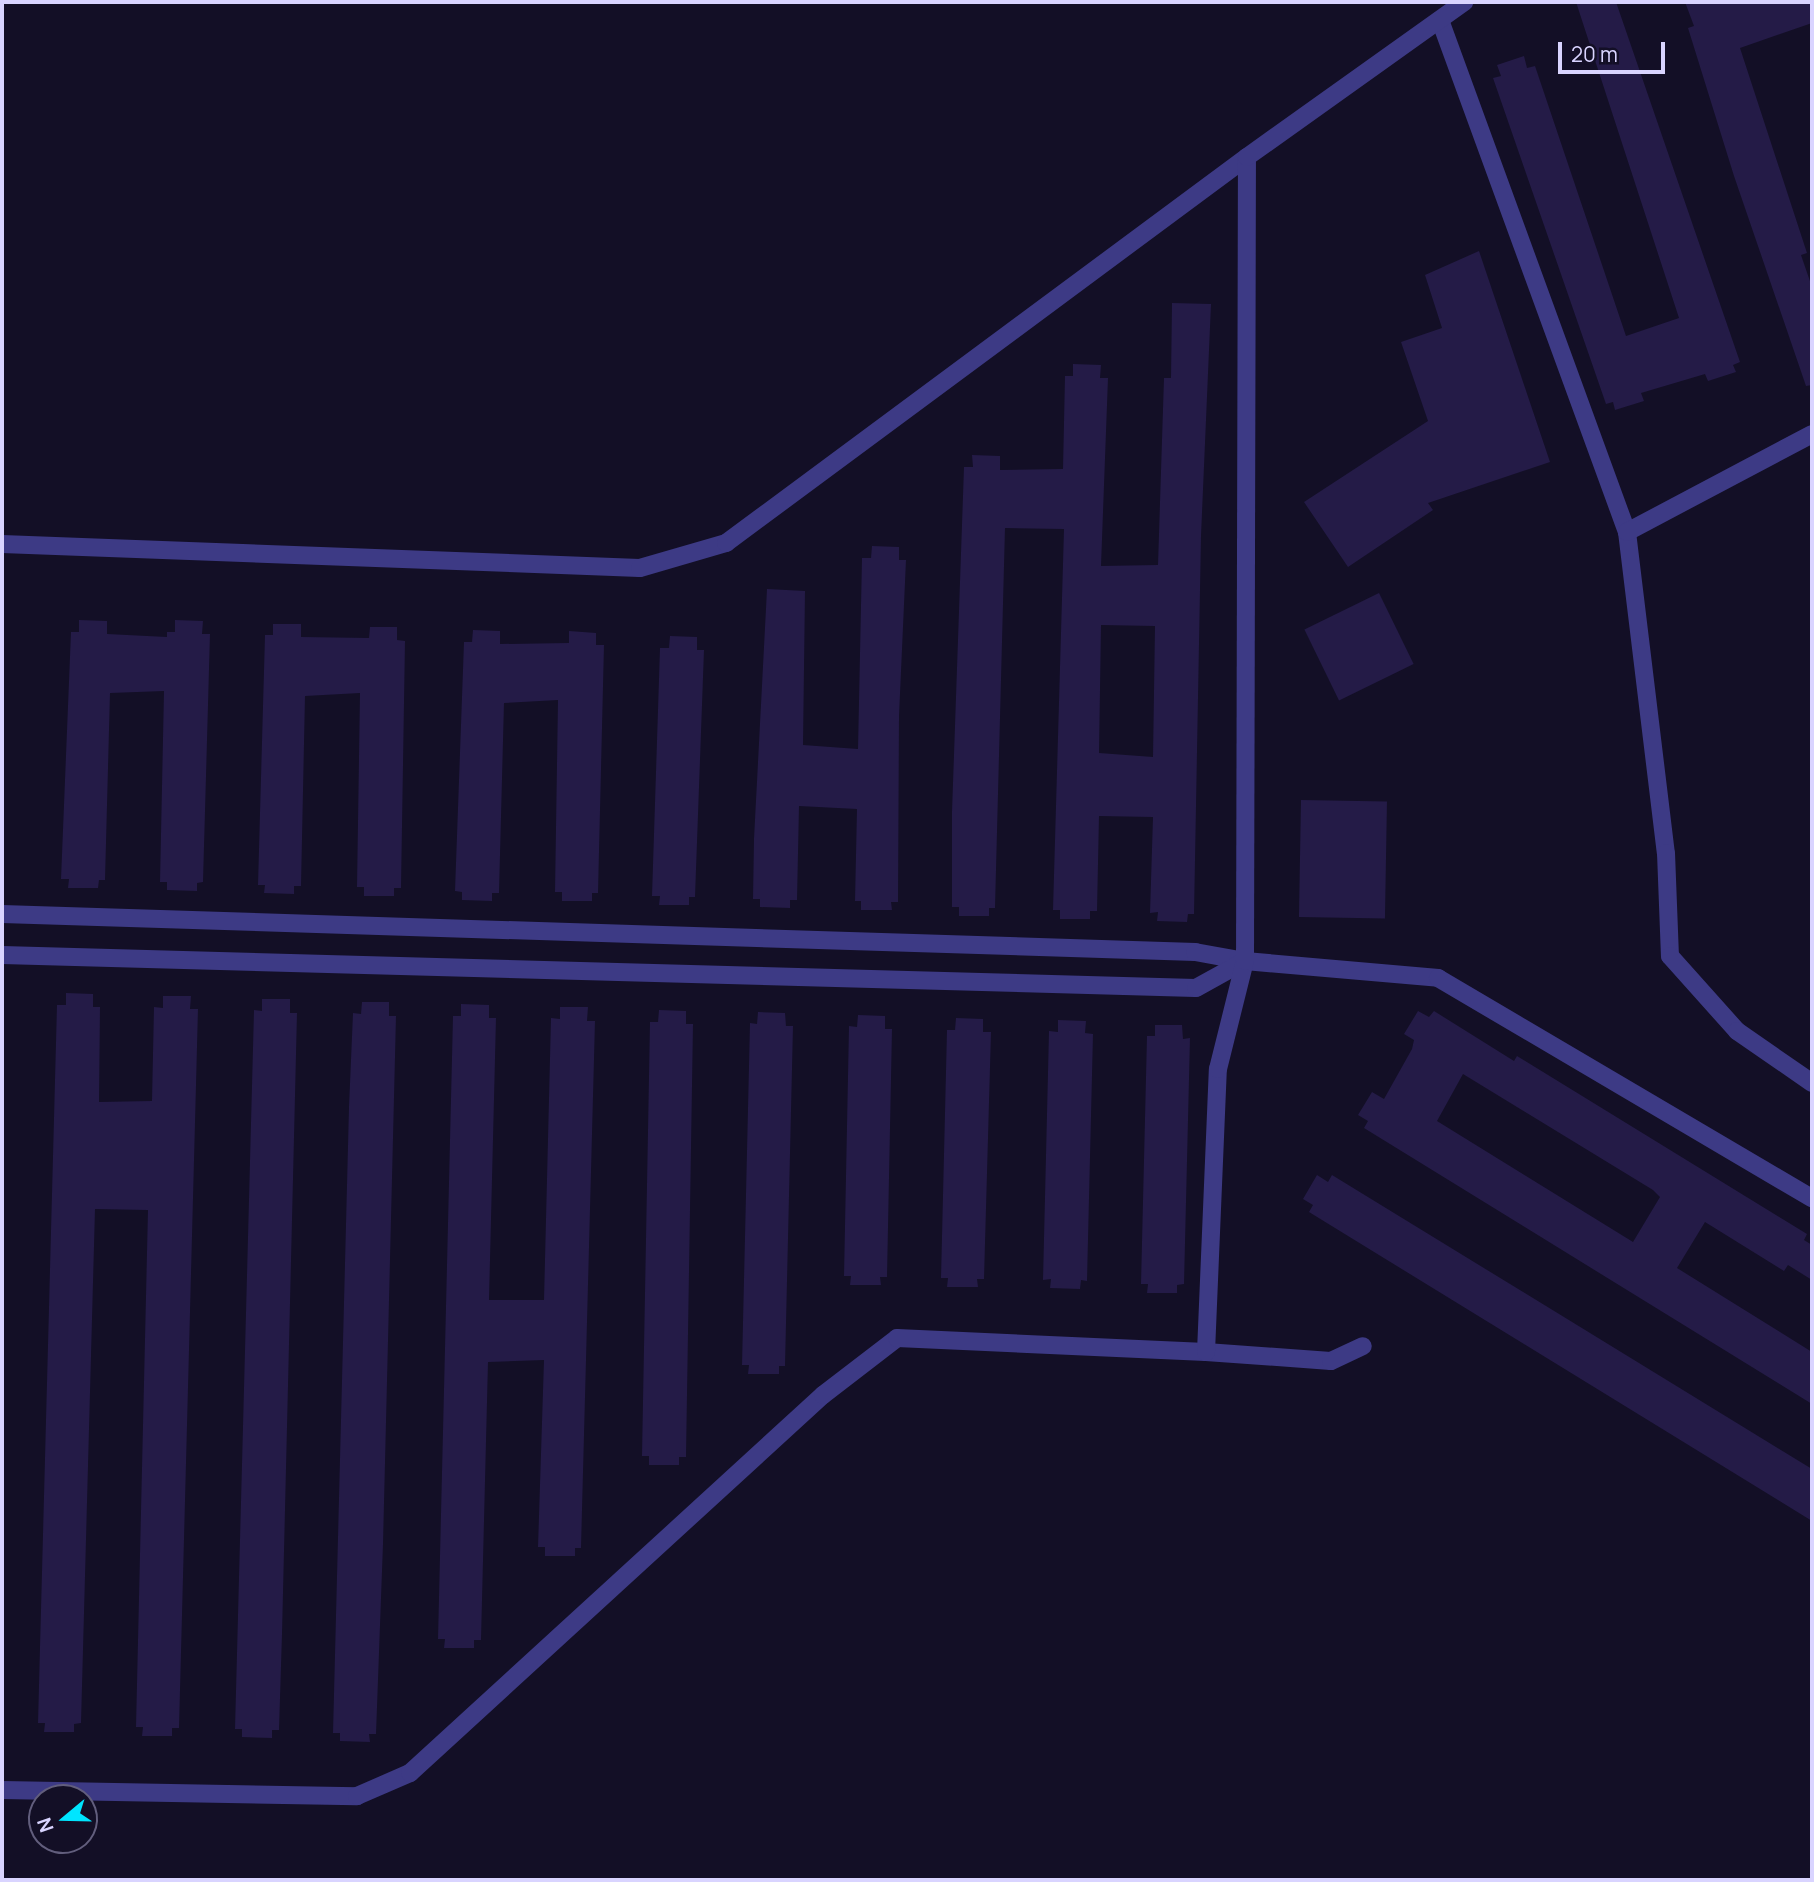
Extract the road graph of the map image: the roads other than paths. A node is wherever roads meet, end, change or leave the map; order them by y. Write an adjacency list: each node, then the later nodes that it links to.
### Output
1 (1464, 2): 2 (street)
2 (1440, 20): 3 (street); 5 (street)
3 (1247, 157): 6 (street); 9 (street)
4 (1812, 434): 5 (street)
5 (1627, 532): 10 (street)
6 (2, 544)
7 (2, 914): 9 (street)
8 (2, 955): 9 (street)
9 (1245, 961): 11 (street); 13 (street)
10 (1812, 1083)
11 (1812, 1198)
12 (1363, 1346): 13 (street)
13 (1206, 1352): 14 (street)
14 (2, 1790)

